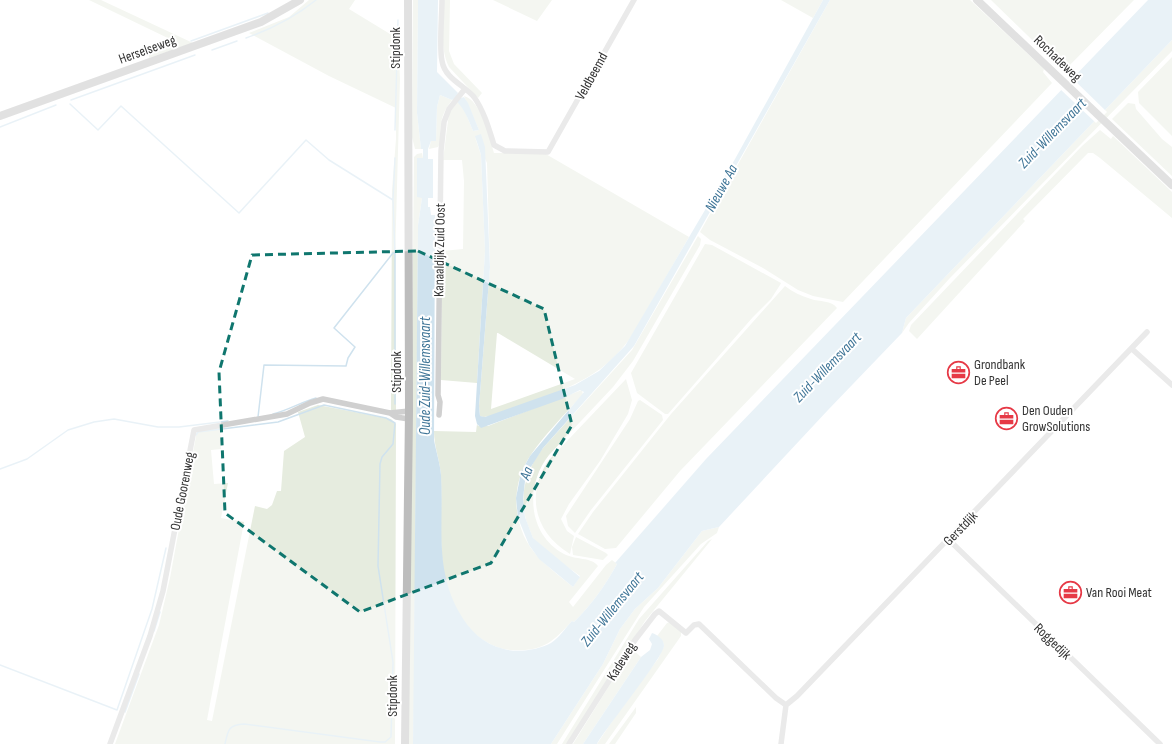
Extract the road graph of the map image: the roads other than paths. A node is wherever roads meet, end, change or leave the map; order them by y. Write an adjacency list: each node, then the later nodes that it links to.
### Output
1 (300, 0): 7 (main road, Herselseweg)
2 (408, 0): 12 (main road, Stipdonk)
3 (442, 0): 6 (street)
4 (634, 0): 6 (street, Veldbeemd)
5 (977, 0): 8 (main road, Rochadeweg)
6 (464, 90): 13 (street, Kanaaldijk Zuid Oost)
7 (0, 116)
8 (1172, 185)
9 (1147, 332): 10 (street, Gerstdijk)
10 (1132, 349): 11 (street); 14 (street, Gerstdijk)
11 (1172, 385)
12 (409, 415): 17 (street, Oude Goorenweg); 18 (main road, Stipdonk)
13 (439, 415)
14 (949, 540): 15 (street, Gerstdijk); 16 (street, Roggedijk)
15 (786, 705): 19 (street, Kadeweg); 20 (street)
16 (1158, 743)
17 (110, 744)
18 (405, 744)
19 (569, 744)
20 (781, 744)

